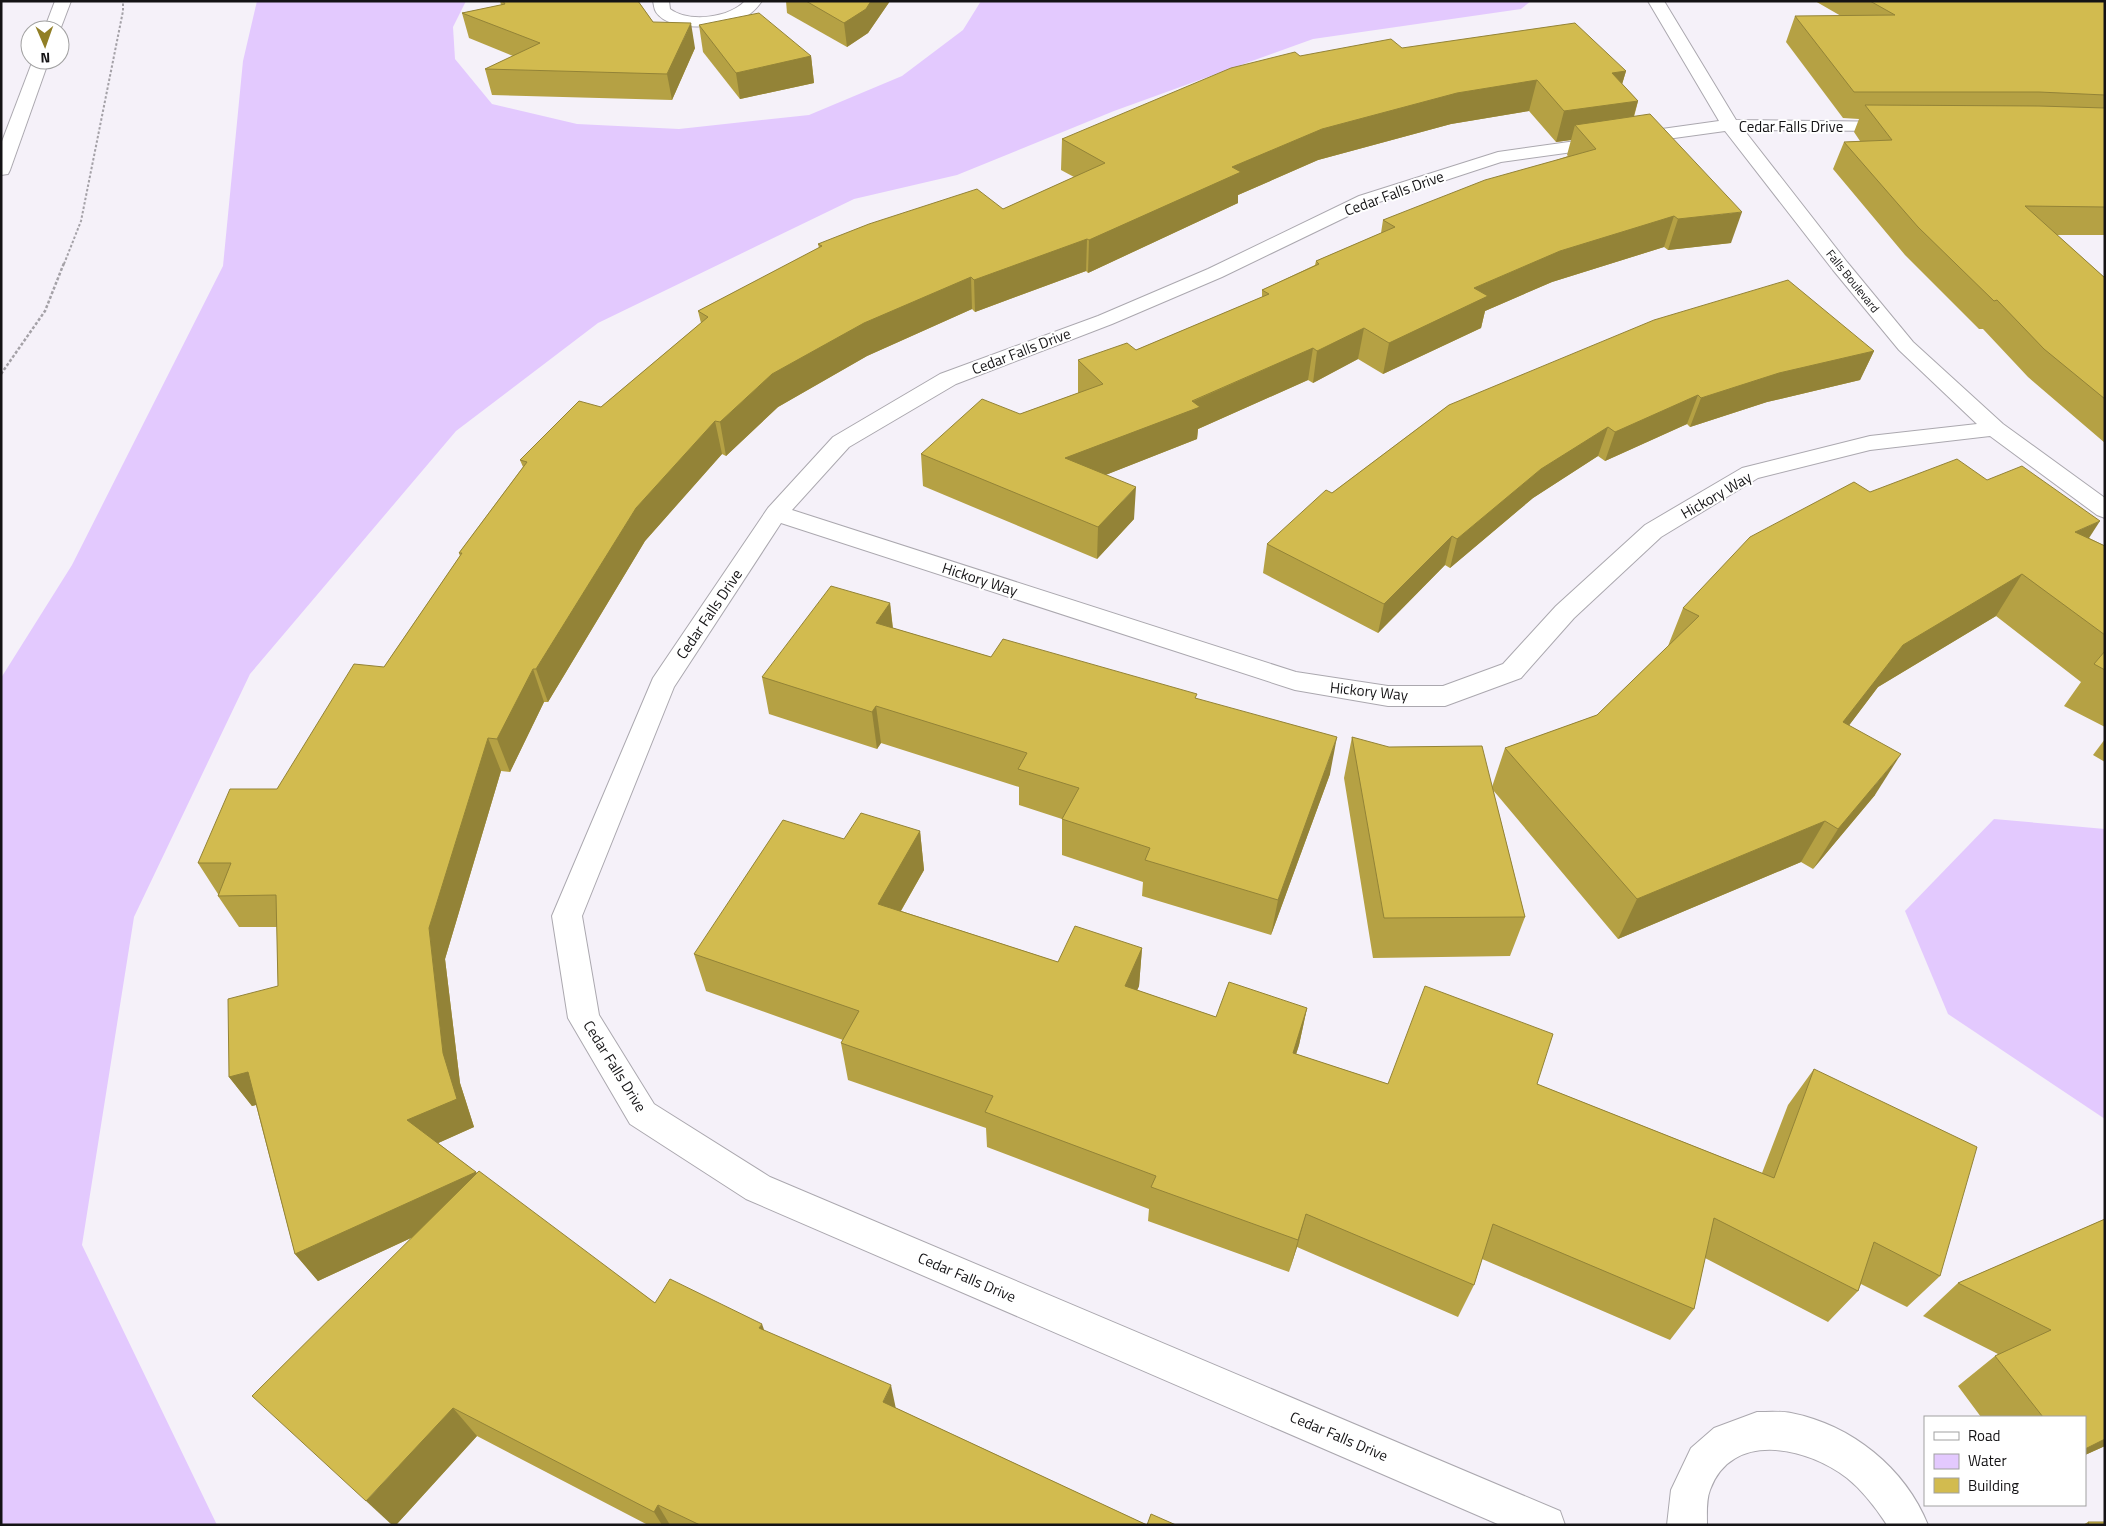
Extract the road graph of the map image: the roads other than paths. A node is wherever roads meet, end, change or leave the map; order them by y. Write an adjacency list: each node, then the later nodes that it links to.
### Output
1 (62, 1): 5 (street)
2 (661, 1): 3 (street)
3 (754, 1)
4 (1656, 1): 7 (street, Falls Boulevard)
5 (55, 20)
6 (37, 70): 9 (street)
7 (1730, 126): 8 (street, Cedar Falls Drive); 10 (street, Falls Boulevard); 12 (street, Cedar Falls Drive)
8 (1918, 126)
9 (1, 170)
10 (1995, 429): 11 (street, Falls Boulevard); 12 (street, Hickory Way)
11 (2105, 510)
12 (776, 513): 13 (street, Cedar Falls Drive)
13 (1546, 1525)
14 (1686, 1525): 15 (street)
15 (1908, 1525)

